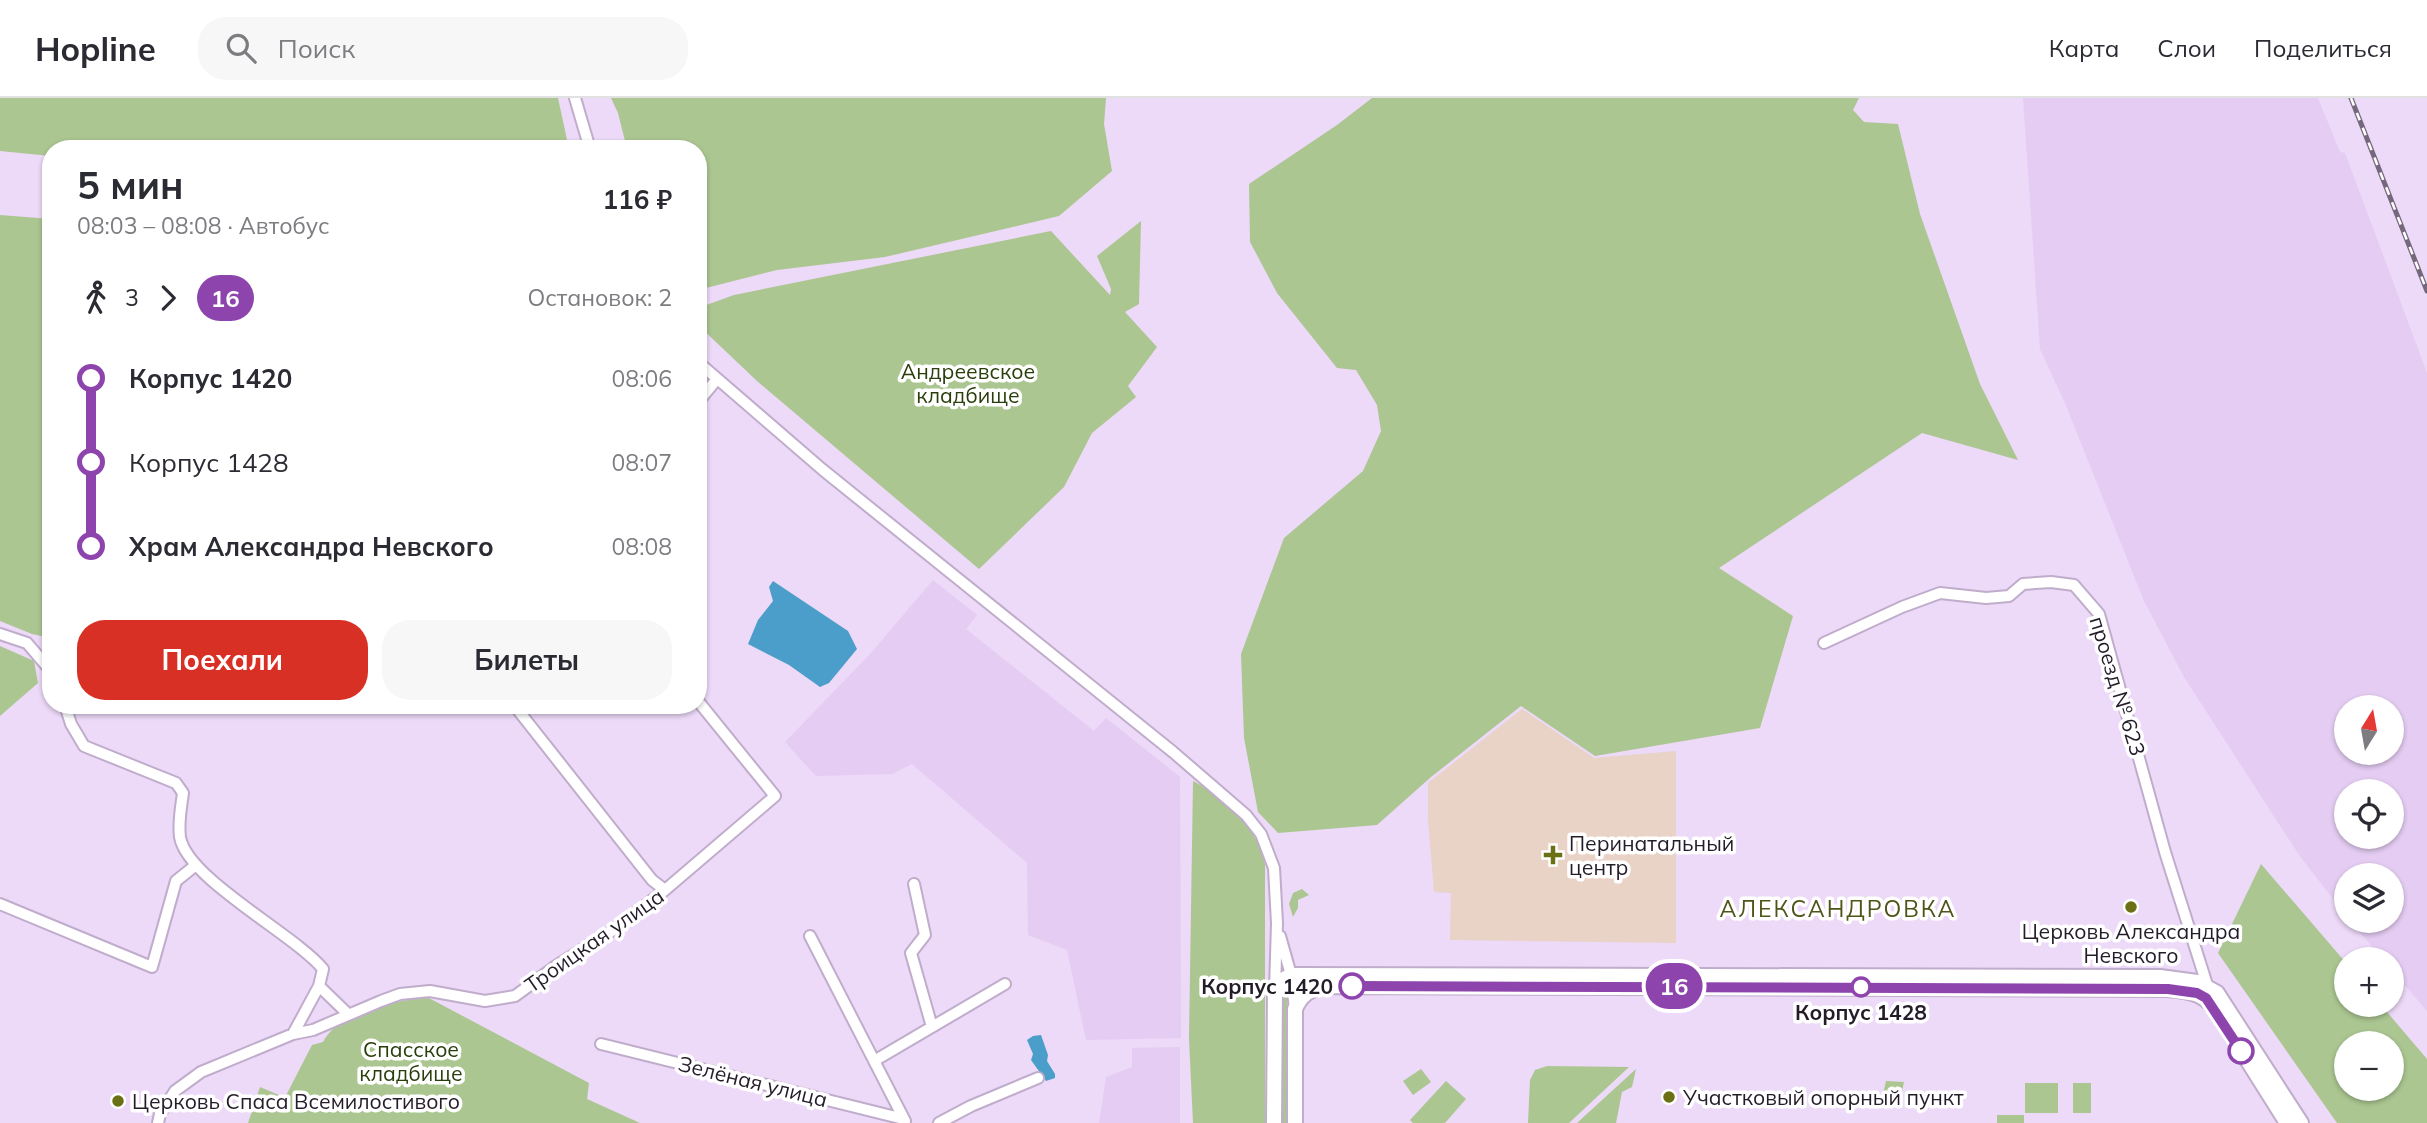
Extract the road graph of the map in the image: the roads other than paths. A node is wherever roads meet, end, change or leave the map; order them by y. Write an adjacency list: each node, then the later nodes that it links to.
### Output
1 (575, 98): 2 (street)
2 (587, 140)
3 (707, 370): 4 (street)
4 (717, 379): 5 (street); 16 (street)
5 (707, 391)
6 (0, 634): 8 (street)
7 (1824, 643): 23 (street, проезд № 623)
8 (42, 660)
9 (707, 712): 14 (street, Троицкая улица)
10 (68, 714): 12 (street)
11 (521, 714): 14 (street)
12 (196, 865): 15 (street); 22 (street)
13 (914, 884): 26 (street)
14 (665, 890): 25 (street, Троицкая улица)
15 (0, 904)
16 (1277, 923): 18 (street); 20 (street)
17 (810, 936): 29 (street)
18 (1285, 952): 19 (street); 20 (street)
19 (1321, 980): 20 (main road); 23 (main road); 23 (main road); 24 (main road)
20 (1283, 981): 24 (street); 34 (main road)
21 (1005, 984): 26 (street)
22 (319, 986): 25 (street); 27 (street)
23 (2201, 986): 36 (main road); 37 (main road)
24 (1295, 1009): 35 (main road)
25 (348, 1014): 27 (street, Троицкая улица)
26 (932, 1027): 29 (street)
27 (293, 1034): 32 (street, Троицкая улица)
28 (601, 1044): 31 (street, Зелёная улица)
29 (874, 1061): 31 (street)
30 (1038, 1079): 33 (street)
31 (905, 1121)
32 (158, 1123)
33 (939, 1123)
34 (1274, 1123)
35 (1295, 1123)
36 (2287, 1123)
37 (2301, 1123)

